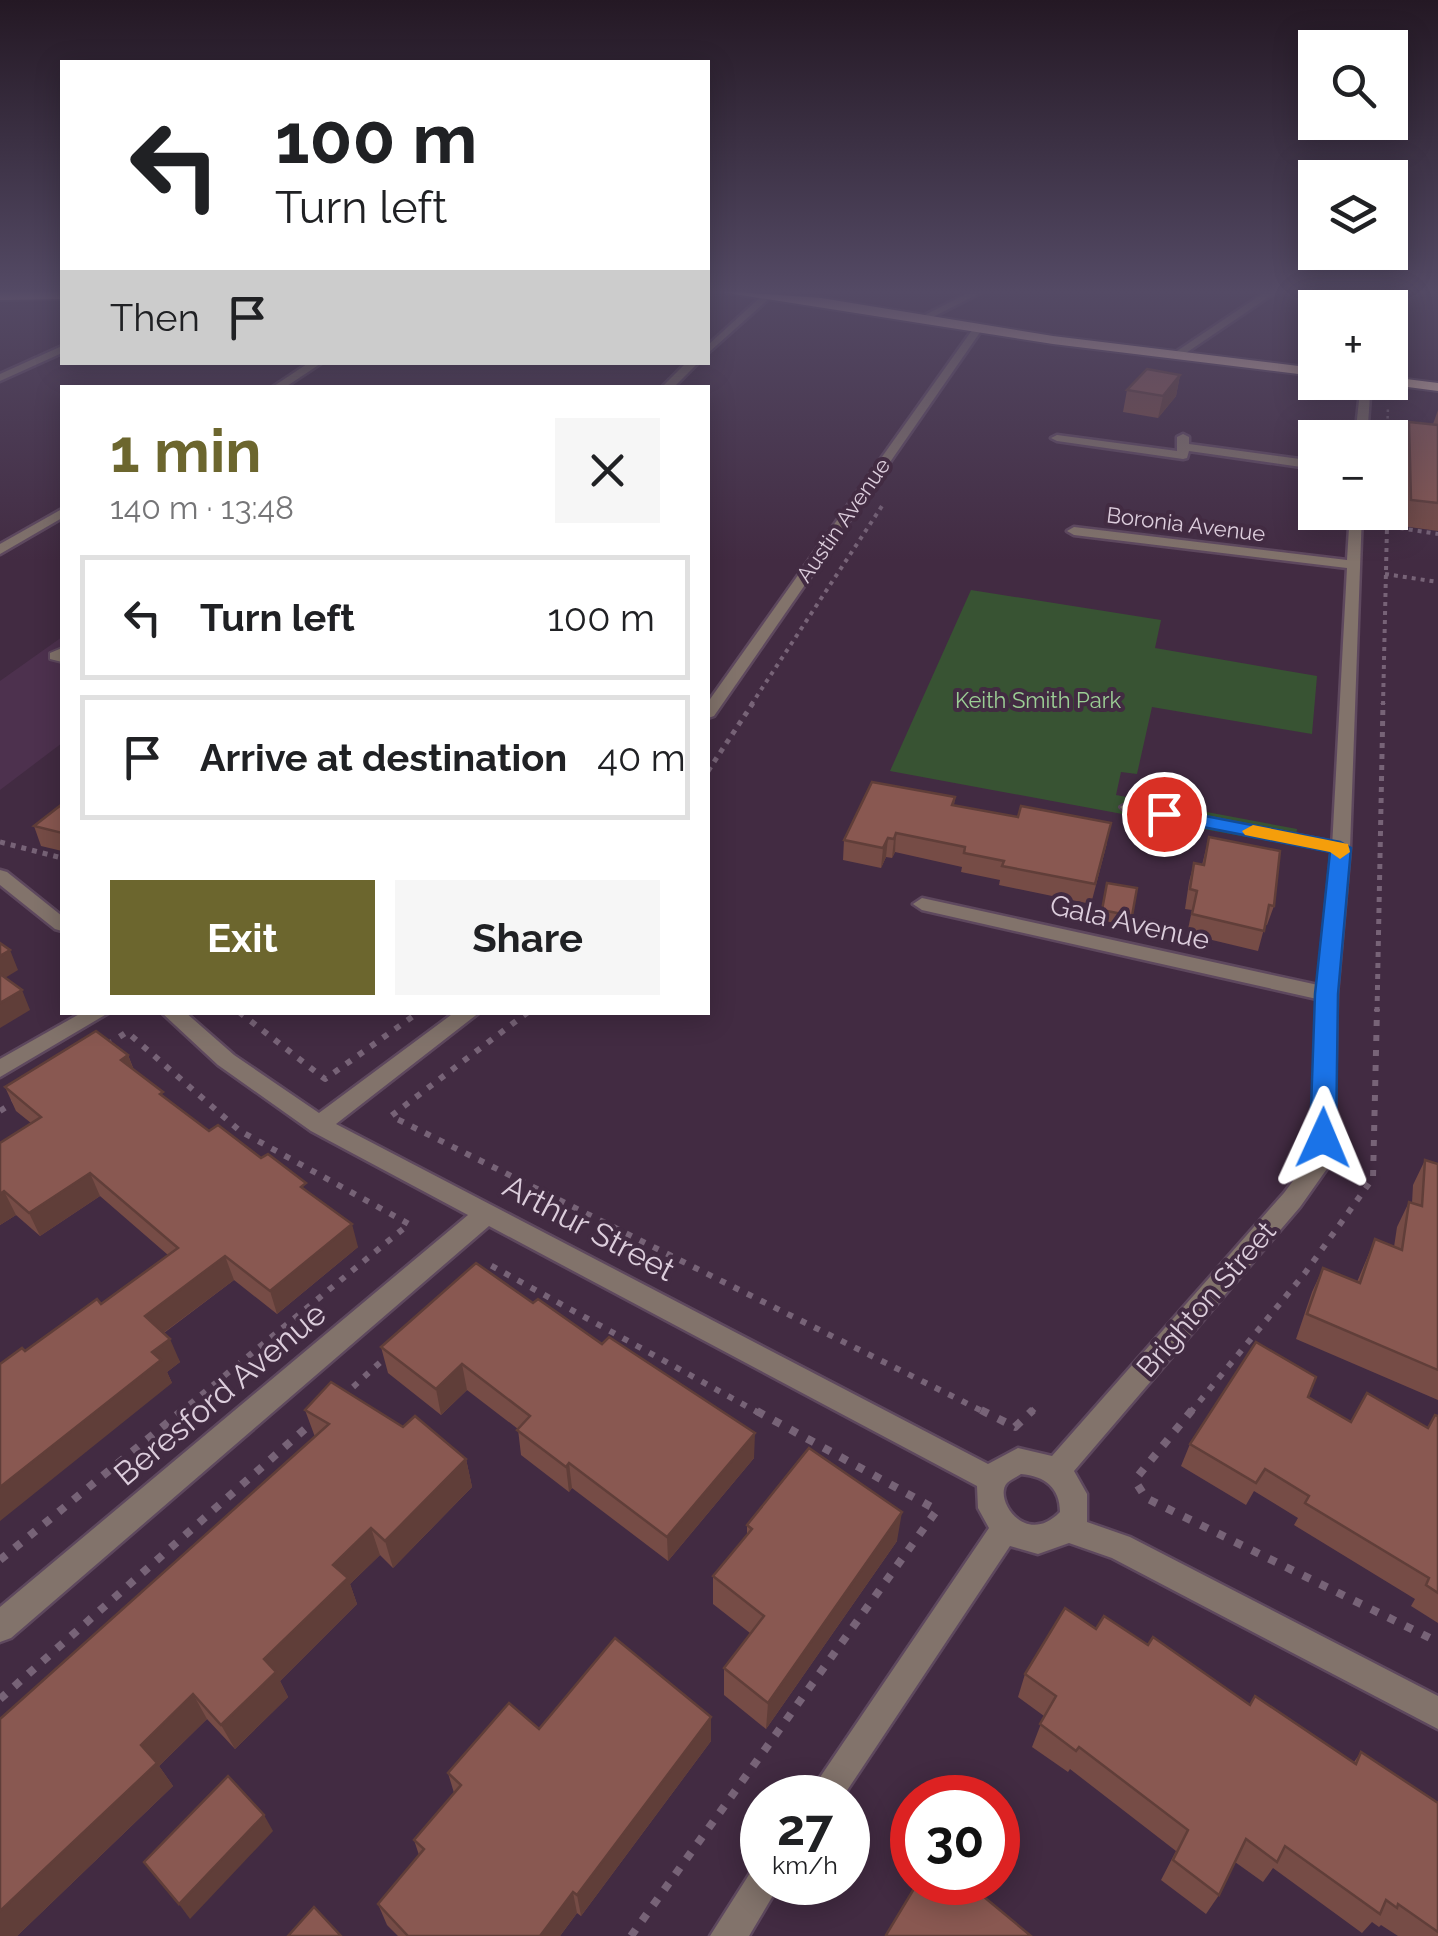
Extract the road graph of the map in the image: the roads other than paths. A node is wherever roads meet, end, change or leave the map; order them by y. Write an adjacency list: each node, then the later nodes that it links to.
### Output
1 (941, 380): 11 (street, Austin Avenue)
2 (1408, 383): 3 (highway)
3 (1438, 387)
4 (1057, 438): 5 (street)
5 (1298, 462)
6 (60, 515): 9 (street)
7 (1355, 530): 10 (street, Brighton Street)
8 (1074, 531): 10 (street, Boronia Avenue)
9 (0, 550)
10 (1353, 565): 13 (street, Brighton Street)
11 (710, 710)
12 (1128, 807): 13 (lane)
13 (1340, 848): 17 (street, Brighton Street)
14 (0, 876): 16 (street)
15 (922, 904): 17 (street, Gala Avenue)
16 (60, 923)
17 (1327, 994): 24 (street, Brighton Street)
18 (95, 1015): 21 (street)
19 (175, 1015): 22 (street, Arthur Street)
20 (466, 1015): 22 (street)
21 (0, 1069)
22 (319, 1126): 23 (street, Arthur Street)
23 (486, 1214): 25 (street, Arthur Street); 28 (street, Beresford Avenue)
24 (1056, 1472): 25 (street); 27 (street)
25 (992, 1480): 26 (street)
26 (1006, 1528): 27 (street); 30 (street)
27 (1068, 1529): 29 (street)
28 (0, 1627)
29 (1438, 1713)
30 (838, 1775)
31 (749, 1905): 32 (street)
32 (728, 1936)

